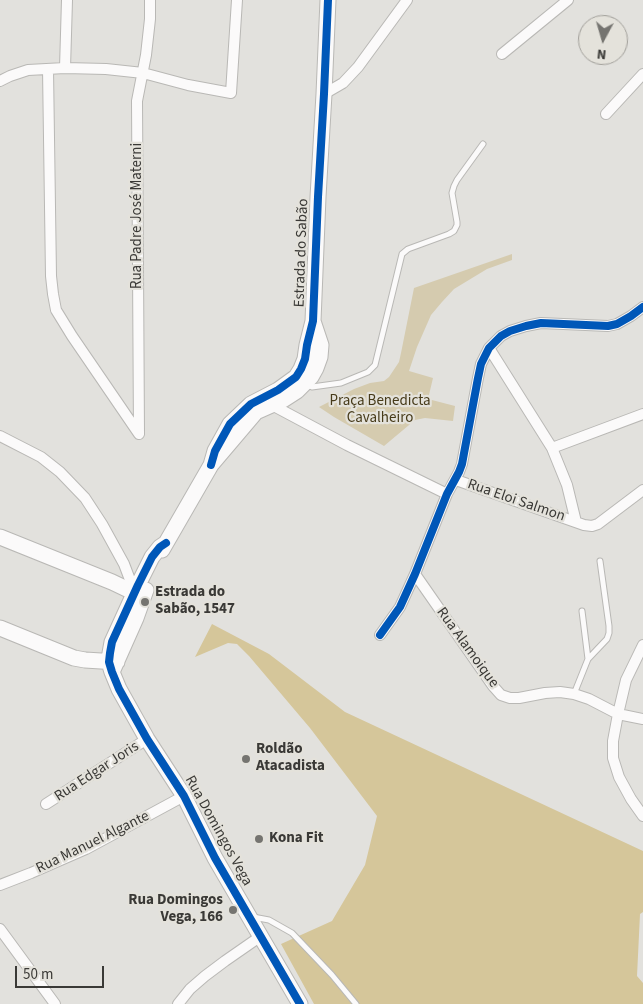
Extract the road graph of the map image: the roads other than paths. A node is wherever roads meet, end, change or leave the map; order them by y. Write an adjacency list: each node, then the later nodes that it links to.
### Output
1 (67, 0): 9 (street)
2 (150, 0): 10 (street, Rua Padre José Materni)
3 (237, 0): 10 (street)
4 (328, 0): 13 (street, Estrada do Sabão)
5 (407, 0): 13 (street)
6 (568, 0): 7 (street)
7 (502, 54)
8 (48, 68): 9 (street); 10 (street, Rua Padre José Materni); 12 (street)
9 (65, 68): 10 (street)
10 (143, 72)
11 (643, 74): 14 (street)
12 (0, 81)
13 (324, 94): 17 (street, Estrada do Sabão)
14 (606, 114)
15 (483, 144): 19 (lane)
16 (643, 308): 18 (street)
17 (313, 321): 19 (street, Estrada do Sabão); 20 (street, Estrada do Sabão)
18 (489, 348): 24 (street); 26 (street)
19 (304, 384): 21 (street, Estrada do Sabão)
20 (257, 401): 21 (street); 25 (street, Estrada do Sabão)
21 (273, 405): 25 (street, Estrada do Sabão); 28 (street)
22 (643, 414): 24 (street)
23 (0, 436): 34 (street)
24 (552, 448): 29 (street)
25 (211, 465): 31 (street, Estrada do Sabão)
26 (456, 480): 28 (street); 29 (street, Rua Eloi Salmon)
27 (643, 490): 29 (street, Rua Eloi Salmon)
28 (447, 494): 33 (street)
29 (576, 522)
30 (0, 537): 34 (street)
31 (166, 543): 34 (street, Estrada do Sabão); 36 (street, Estrada do Sabão)
32 (600, 562): 40 (lane)
33 (415, 574): 38 (street); 42 (street, Rua Alamoique)
34 (135, 593): 36 (street); 41 (street, Estrada do Sabão)
35 (582, 611): 40 (lane)
36 (136, 618): 41 (street, Estrada do Sabão)
37 (0, 628): 41 (street)
38 (380, 635)
39 (643, 645): 43 (street)
40 (588, 659): 42 (lane)
41 (113, 665): 45 (street, Rua Domingos Vega)
42 (574, 694): 43 (street, Rua Alamoique)
43 (618, 714): 44 (street, Rua Alamoique); 48 (street)
44 (643, 719)
45 (147, 739): 46 (street, Rua Domingos Vega); 47 (street, Rua Edgar Joris)
46 (184, 796): 49 (street, Rua Manuel Algante); 50 (street, Rua Domingos Vega)
47 (46, 804)
48 (643, 816)
49 (0, 885)
50 (250, 917): 52 (street, Rua Domingos Vega); 56 (lane)
51 (0, 929): 53 (street)
52 (261, 936): 54 (street); 55 (street, Rua Domingos Vega)
53 (55, 1004)
54 (178, 1004)
55 (300, 1004)
56 (356, 1004)

